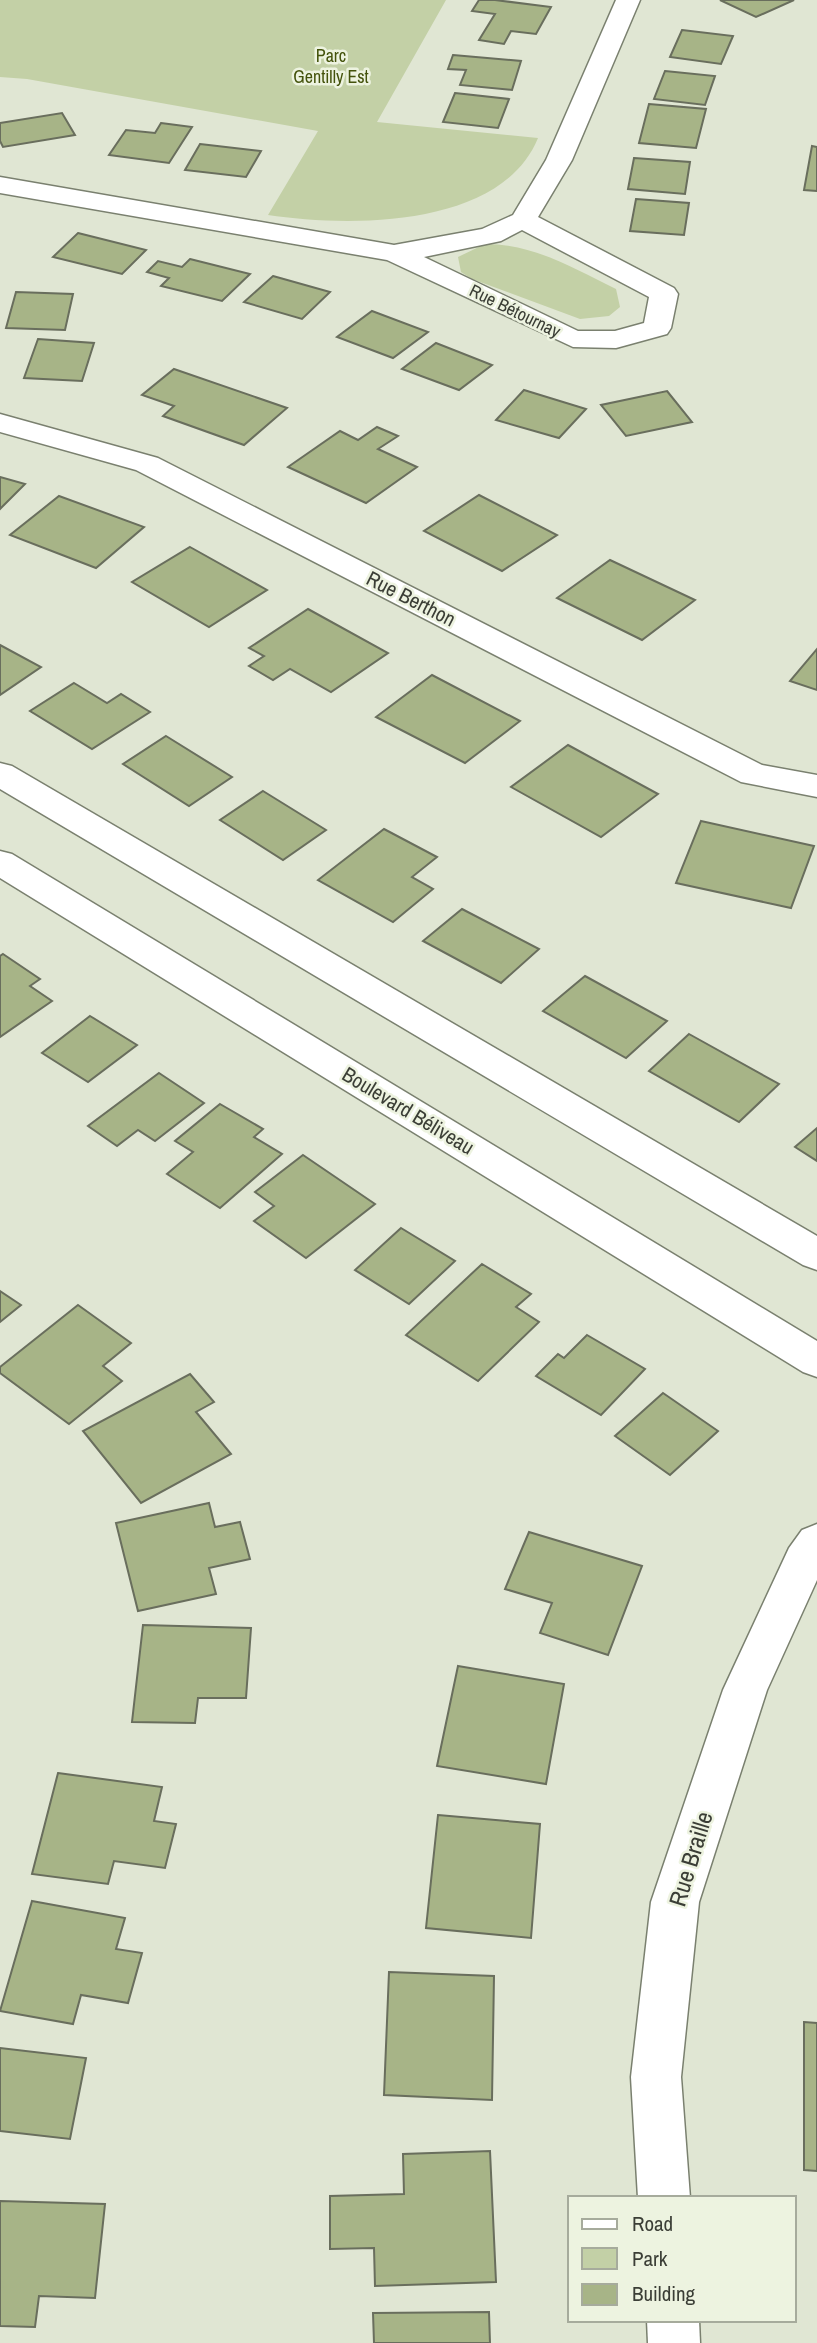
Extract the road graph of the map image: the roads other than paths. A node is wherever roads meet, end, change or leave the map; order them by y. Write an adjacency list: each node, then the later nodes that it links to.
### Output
1 (628, 0): 3 (street)
2 (0, 184): 4 (street, Rue Bétournay)
3 (523, 220): 4 (street, Rue Bétournay); 4 (street, Rue Bétournay)
4 (394, 253)
5 (0, 423): 7 (street, Rue Berthon)
6 (0, 774): 9 (street)
7 (817, 786)
8 (0, 862): 10 (street, Boulevard Béliveau)
9 (817, 1255)
10 (817, 1360)
11 (817, 1542): 12 (street, Rue Braille)
12 (664, 2196)
13 (673, 2322): 14 (street)
14 (674, 2343)

